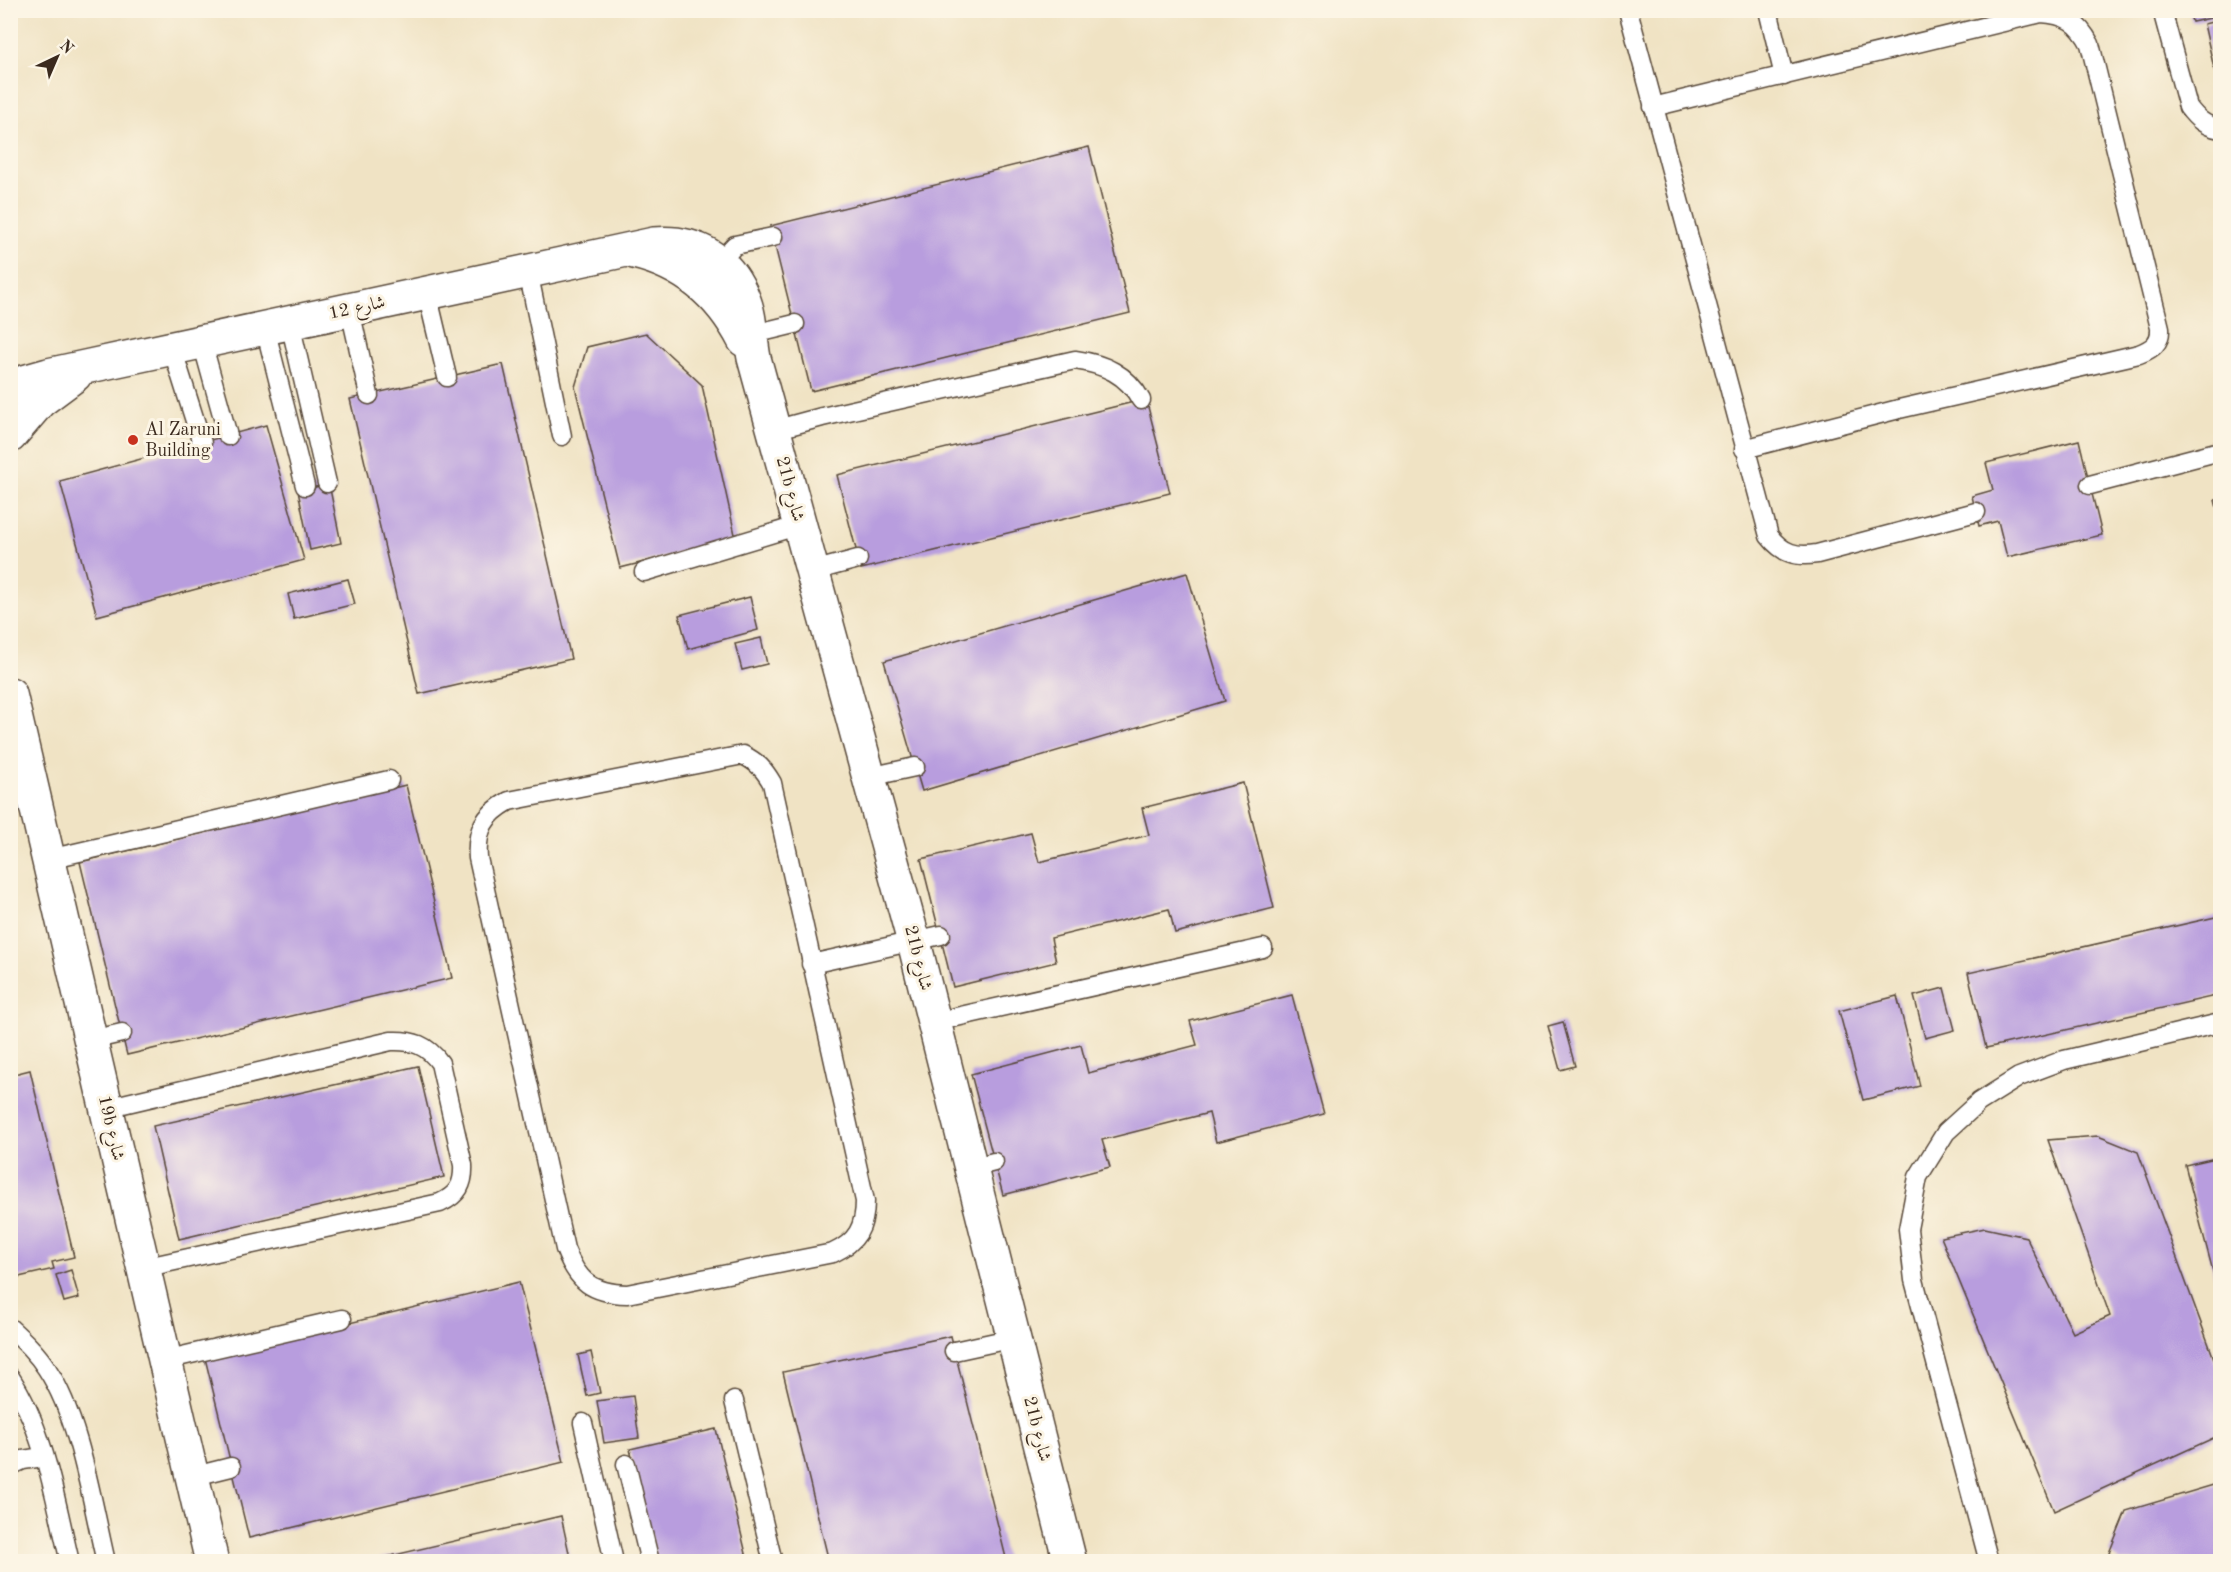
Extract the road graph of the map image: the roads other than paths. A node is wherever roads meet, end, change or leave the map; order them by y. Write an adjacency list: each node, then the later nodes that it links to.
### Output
1 (1628, 10): 5 (lane)
2 (1768, 10): 4 (lane)
3 (2162, 10): 6 (lane)
4 (1784, 76): 5 (lane); 27 (lane)
5 (1653, 107): 27 (lane)
6 (2220, 129)
7 (773, 237): 9 (lane)
8 (630, 250): 9 (street, 21b شارع); 10 (street, شارع 12); 16 (street, 21b شارع)
9 (719, 262): 16 (street, 21b شارع)
10 (528, 271): 11 (street, شارع 12); 25 (lane)
11 (427, 293): 12 (street, شارع 12); 18 (lane)
12 (350, 310): 14 (street, شارع 12); 20 (lane)
13 (795, 324): 16 (lane)
14 (278, 325): 15 (street, شارع 12); 29 (lane); 31 (lane)
15 (187, 345): 17 (street, شارع 12); 24 (lane); 26 (lane)
16 (752, 346): 22 (street, 21b شارع)
17 (84, 370): 19 (street); 23 (street)
18 (447, 377)
19 (10, 389)
20 (369, 395)
21 (1141, 400): 22 (lane)
22 (774, 430): 33 (street, 21b شارع)
23 (10, 436)
24 (228, 436)
25 (562, 436)
26 (202, 443)
27 (1744, 449): 32 (lane)
28 (2220, 451): 30 (lane)
29 (327, 483)
30 (2090, 485)
31 (305, 486)
32 (1976, 512)
33 (800, 525): 35 (street, 21b شارع); 36 (lane)
34 (858, 560): 35 (lane)
35 (813, 571): 39 (street, 21b شارع)
36 (644, 572)
37 (10, 694): 41 (street, 19b شارع)
38 (915, 767): 39 (lane)
39 (869, 777): 42 (street, 21b شارع)
40 (389, 780): 41 (lane)
41 (49, 859): 47 (street, 19b شارع)
42 (927, 939): 44 (lane); 45 (street, 21b شارع)
43 (1263, 948): 45 (lane)
44 (811, 964): 44 (lane)
45 (934, 1022): 51 (street, 21b شارع)
46 (2220, 1023): 69 (lane)
47 (106, 1108): 48 (street, 19b شارع); 48 (lane)
48 (143, 1268): 53 (street, 19b شارع)
49 (342, 1319): 53 (lane)
50 (10, 1328): 63 (lane)
51 (1014, 1338): 52 (lane); 68 (street, 21b شارع)
52 (954, 1351)
53 (165, 1360): 61 (street, 19b شارع)
54 (10, 1377): 57 (lane)
55 (734, 1401): 67 (lane)
56 (583, 1423): 65 (lane)
57 (43, 1457): 59 (lane); 62 (lane)
58 (626, 1464): 66 (lane)
59 (10, 1466)
60 (231, 1467): 61 (lane)
61 (191, 1477): 64 (street, 19b شارع)
62 (70, 1562)
63 (106, 1562)
64 (212, 1562)
65 (614, 1562)
66 (650, 1562)
67 (773, 1562)
68 (1070, 1562)
69 (1989, 1562)

